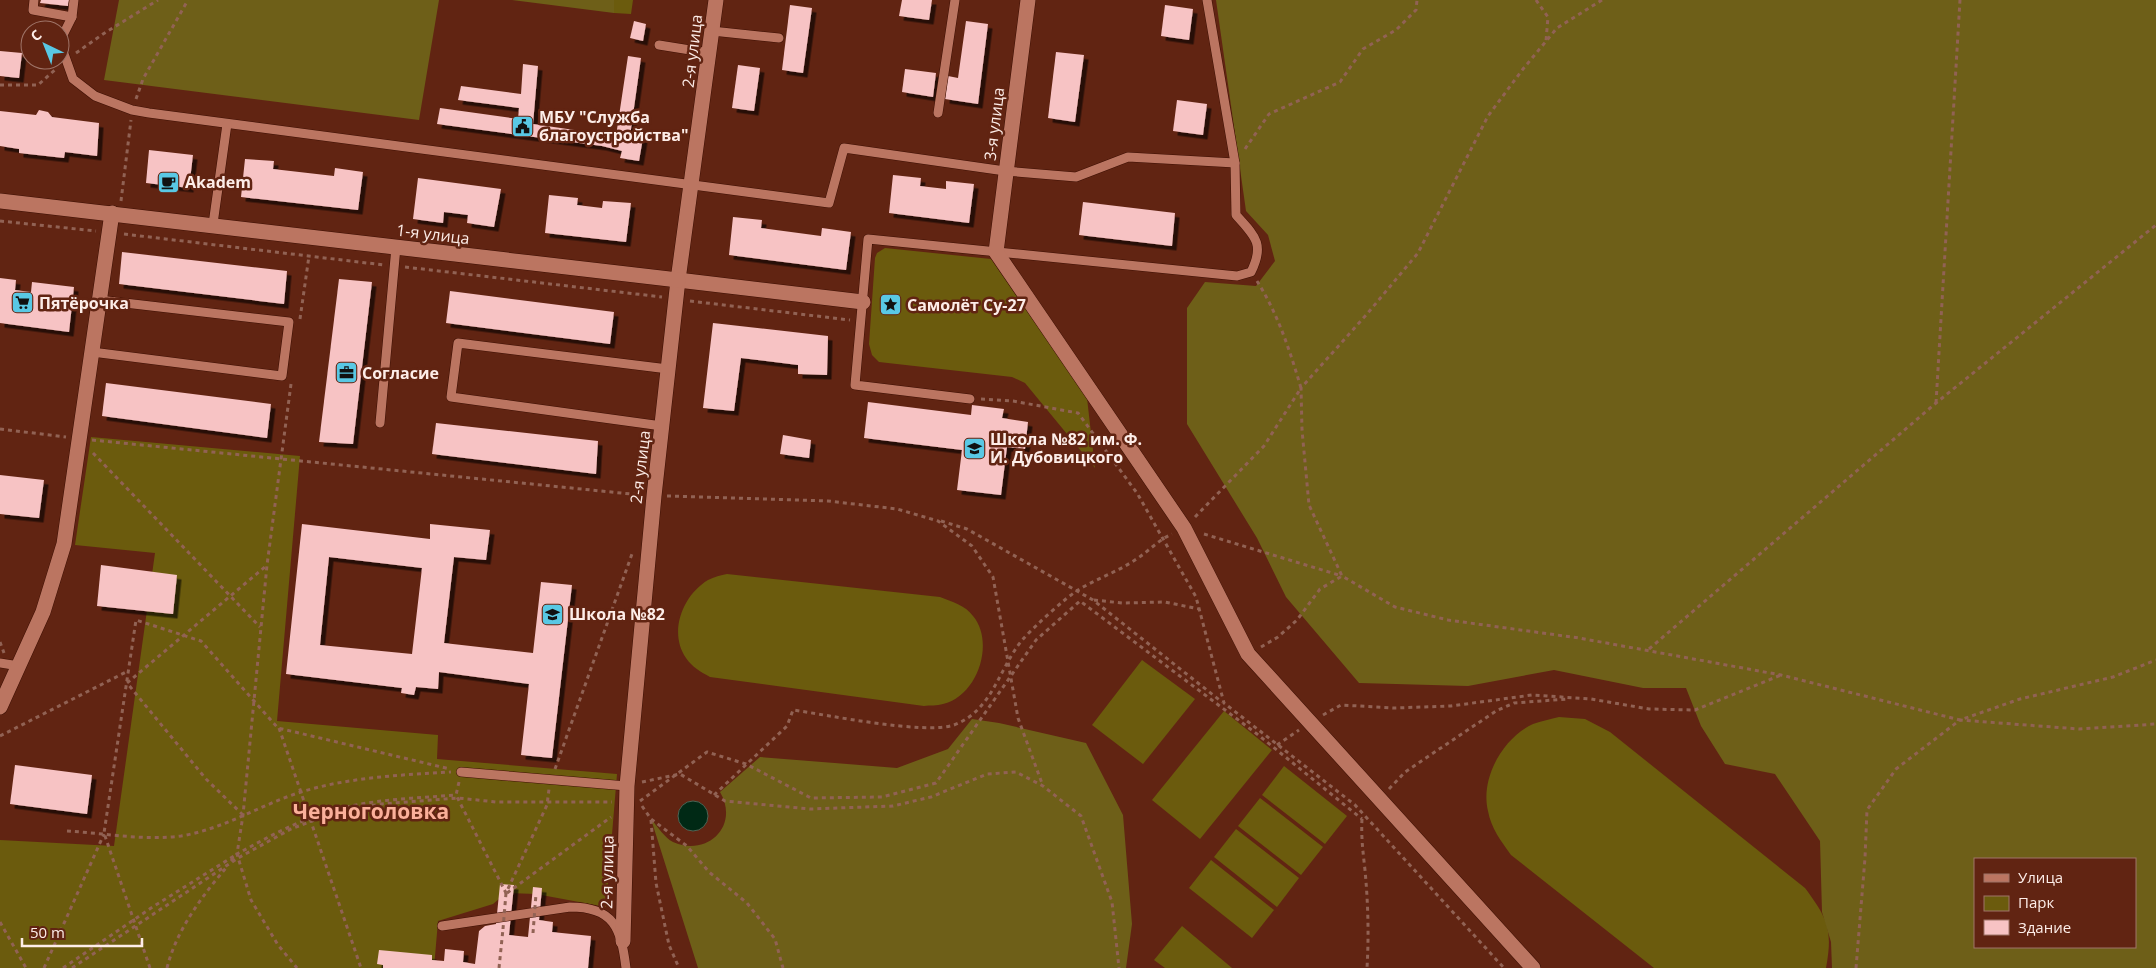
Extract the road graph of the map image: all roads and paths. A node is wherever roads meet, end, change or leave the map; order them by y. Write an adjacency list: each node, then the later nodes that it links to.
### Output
1 (34, 0): 12 (lane)
2 (74, 0): 12 (lane)
3 (158, 0): 19 (path)
4 (716, 0): 14 (street, 2-я улица)
5 (955, 0): 23 (lane)
6 (1028, 0): 26 (street, 3-я улица)
7 (1207, 0): 25 (lane)
8 (1417, 0): 25 (path)
9 (1536, 0): 16 (path)
10 (1602, 0): 16 (path)
11 (1960, 0): 51 (path)
12 (72, 17): 13 (lane)
13 (70, 21)
14 (712, 31): 15 (lane); 18 (street, 2-я улица)
15 (779, 38)
16 (1546, 42): 49 (path)
17 (659, 45): 18 (lane)
18 (710, 53): 27 (street, 2-я улица)
19 (70, 57)
20 (55, 70): 22 (path)
21 (70, 70): 24 (lane)
22 (0, 85)
23 (938, 113)
24 (227, 124): 27 (lane); 31 (lane)
25 (1235, 163): 26 (lane); 39 (lane)
26 (1006, 171): 27 (lane); 36 (street, 3-я улица)
27 (692, 185): 40 (street, 2-я улица)
28 (0, 201): 29 (street, 1-я улица)
29 (112, 213): 31 (street, 1-я улица); 33 (street)
30 (0, 221): 33 (path)
31 (213, 224): 34 (street, 1-я улица)
32 (2156, 225): 51 (path)
33 (109, 232): 37 (path); 42 (street)
34 (311, 238): 35 (street, 1-я улица); 37 (path)
35 (396, 247): 38 (lane); 40 (street, 1-я улица)
36 (996, 252): 39 (lane); 43 (lane); 59 (street)
37 (309, 256): 38 (path); 45 (path)
38 (395, 266): 41 (path); 52 (lane)
39 (1252, 272): 49 (path)
40 (678, 280): 41 (street, 2-я улица); 43 (street, 1-я улица)
41 (676, 299): 44 (path); 47 (street, 2-я улица)
42 (99, 300): 46 (street); 46 (lane)
43 (863, 302): 44 (lane)
44 (861, 321): 50 (lane)
45 (300, 324)
46 (92, 352): 55 (street)
47 (668, 369): 53 (street, 2-я улица); 53 (lane)
48 (292, 382): 56 (path)
49 (1301, 388): 59 (path); 62 (path)
50 (970, 399)
51 (1936, 403): 69 (path)
52 (380, 423)
53 (662, 426): 57 (street, 2-я улица)
54 (0, 429): 55 (path)
55 (79, 439): 56 (path); 64 (path); 74 (street)
56 (281, 460): 57 (path); 61 (path)
57 (654, 496): 58 (path); 93 (street, 2-я улица)
58 (938, 521): 63 (path); 72 (path)
59 (1184, 528): 62 (path); 63 (path); 70 (street)
60 (634, 551): 92 (path)
61 (267, 565): 64 (path); 67 (path)
62 (1342, 576): 69 (path); 70 (path)
63 (1077, 591): 65 (path); 72 (path)
64 (230, 596): 67 (path); 68 (path)
65 (1093, 600): 66 (path); 81 (path)
66 (1199, 609)
67 (261, 627): 80 (path)
68 (184, 635): 75 (path); 78 (path); 80 (path)
69 (1649, 649): 76 (path)
70 (1248, 654): 84 (street)
71 (2156, 660): 83 (path)
72 (1009, 661): 77 (path); 89 (path)
73 (0, 663): 74 (lane)
74 (19, 666): 82 (street)
75 (128, 671): 78 (path); 87 (path)
76 (1781, 675): 79 (path); 83 (path)
77 (1011, 677): 89 (path); 94 (path); 104 (path)
78 (127, 683): 103 (path); 108 (path)
79 (1578, 698): 84 (path); 98 (path)
80 (254, 701): 86 (path); 103 (path)
81 (1224, 703)
82 (0, 707)
83 (1960, 720): 85 (path); 134 (path)
84 (1311, 722): 88 (path); 98 (street)
85 (2156, 724)
86 (278, 728): 90 (path); 95 (path)
87 (0, 736)
88 (1276, 745)
89 (746, 764): 91 (path); 96 (path)
90 (461, 772): 92 (lane); 95 (path)
91 (680, 774): 93 (path); 96 (path); 100 (path)
92 (551, 779): 93 (lane); 99 (path)
93 (627, 786): 100 (street, 2-я улица); 100 (path)
94 (1043, 786): 96 (path); 131 (path)
95 (302, 792): 103 (path); 106 (path)
96 (714, 795)
97 (458, 798): 99 (path); 106 (path); 111 (path)
98 (1380, 798): 133 (street)
99 (547, 802): 100 (path); 111 (path)
100 (630, 803): 101 (path); 101 (path); 111 (path); 118 (street, 2-я улица)
101 (642, 806): 105 (path)
102 (1362, 813): 104 (path)
103 (243, 814): 108 (path); 109 (path)
104 (1362, 818): 132 (path)
105 (651, 819): 129 (path); 130 (path)
106 (312, 820): 109 (path); 126 (path)
107 (67, 831): 108 (path)
108 (104, 833): 113 (path); 120 (path)
109 (237, 856): 110 (path); 113 (path); 125 (path)
110 (228, 865): 115 (path); 124 (path)
111 (506, 893): 127 (path, bridge)
112 (536, 894): 117 (path, bridge)
113 (134, 920): 115 (path); 121 (path)
114 (0, 922): 119 (path)
115 (135, 925): 122 (path); 123 (path)
116 (442, 926): 118 (lane)
117 (532, 933)
118 (623, 941): 128 (lane)
119 (26, 968)
120 (44, 968)
121 (63, 968)
122 (72, 968)
123 (150, 968)
124 (168, 968)
125 (296, 968)
126 (361, 968)
127 (499, 968)
128 (626, 968)
129 (679, 968)
130 (784, 968)
131 (1119, 968)
132 (1367, 968)
133 (1533, 968)
134 (1856, 968)

